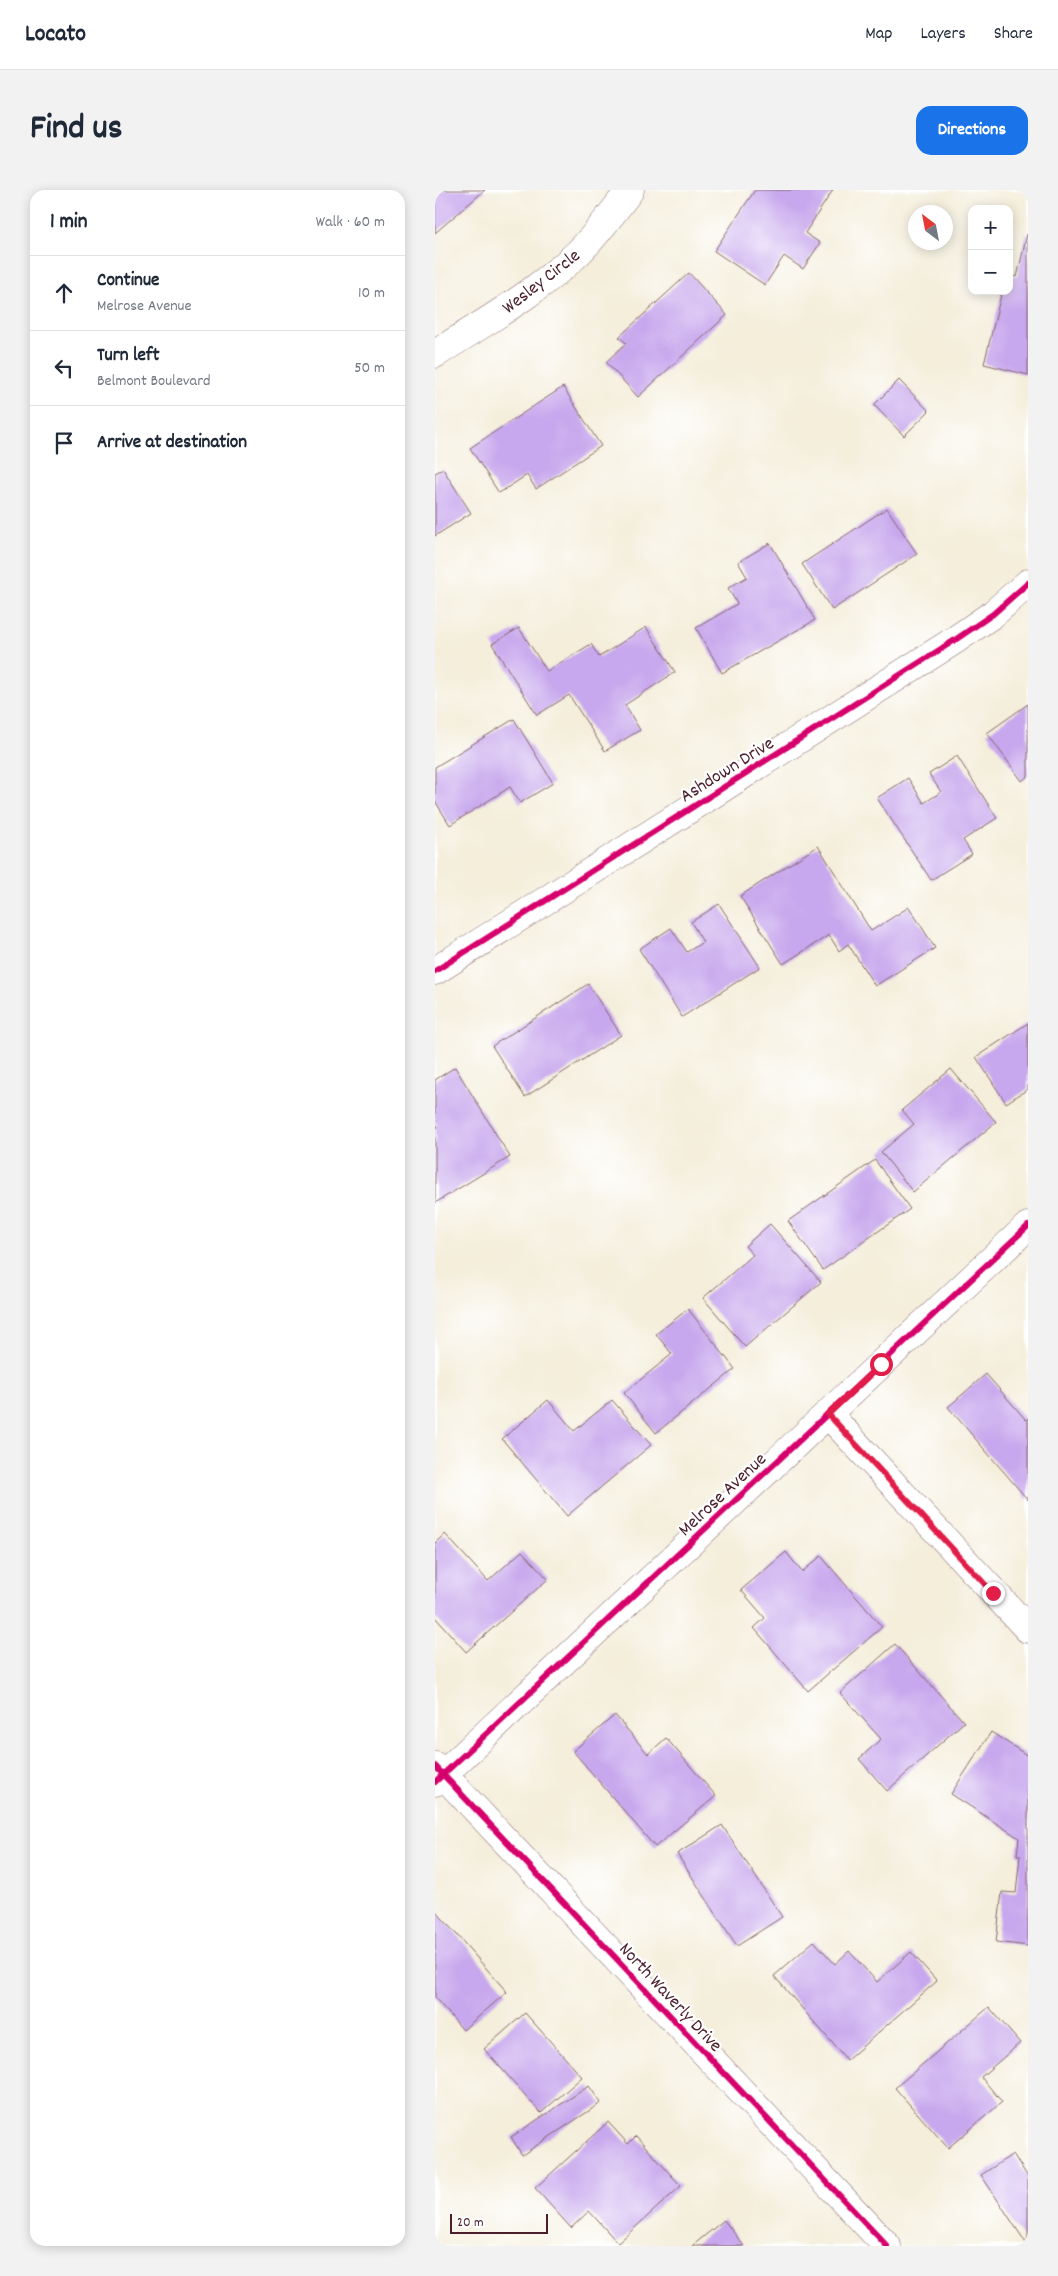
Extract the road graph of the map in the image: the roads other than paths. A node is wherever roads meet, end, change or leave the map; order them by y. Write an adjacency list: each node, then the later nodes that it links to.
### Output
1 (630, 190): 2 (street, Wesley Circle)
2 (435, 354)
3 (1028, 583): 4 (street, Ashdown Drive)
4 (435, 971)
5 (1028, 1226): 6 (street, Melrose Avenue)
6 (828, 1414): 7 (street); 8 (street, Melrose Avenue)
7 (1028, 1629)
8 (438, 1774): 9 (street, North Waverly Drive)
9 (887, 2246)

